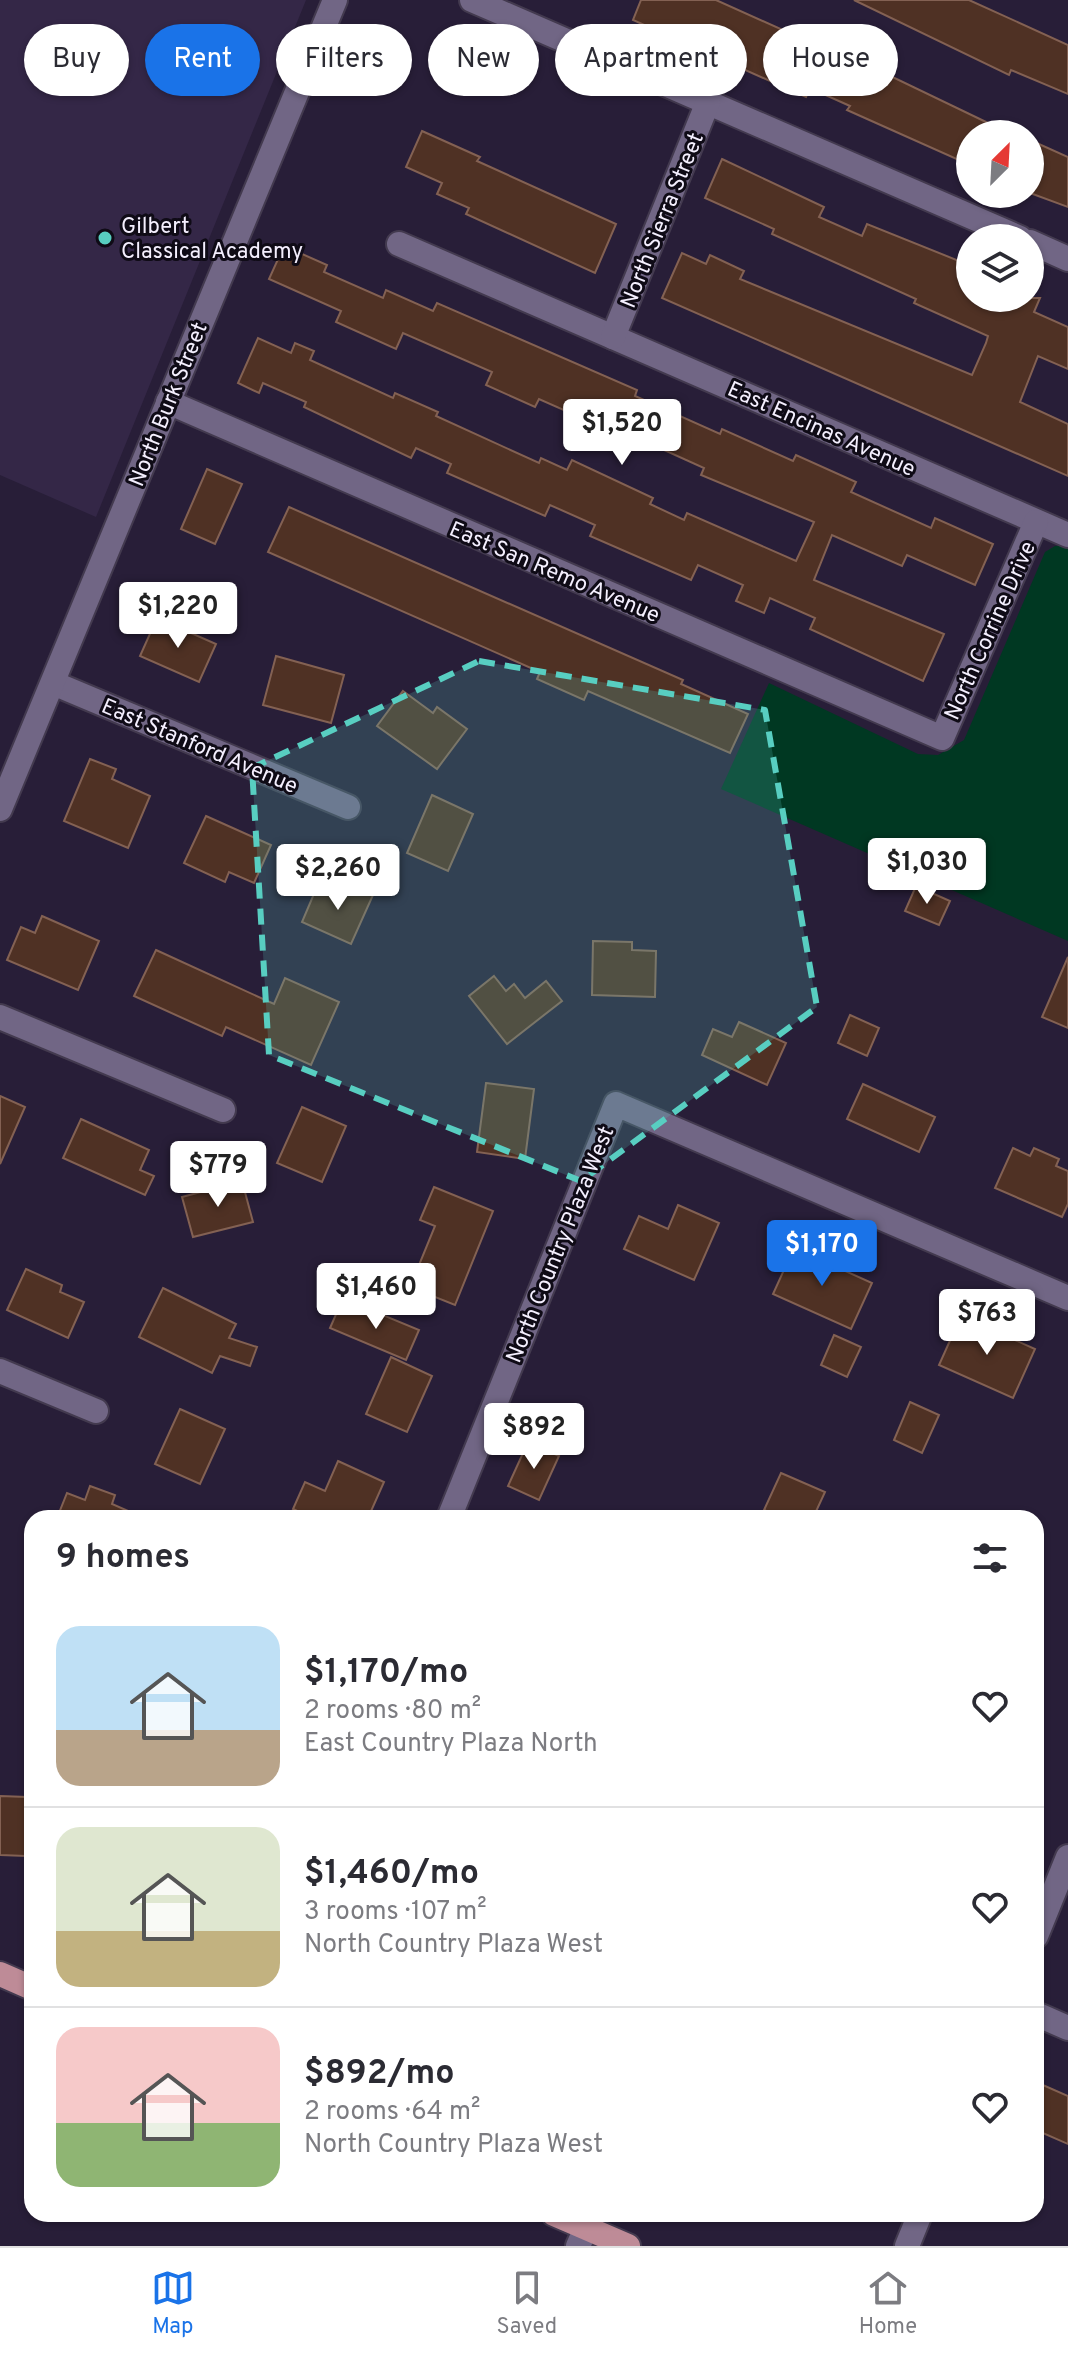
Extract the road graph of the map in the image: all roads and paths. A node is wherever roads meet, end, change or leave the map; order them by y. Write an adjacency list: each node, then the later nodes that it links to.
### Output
1 (335, 0): 9 (street, North Burk Street)
2 (472, 0): 3 (street)
3 (708, 102): 4 (street); 8 (street, North Sierra Street)
4 (988, 224)
5 (399, 244): 8 (street, East Encinas Avenue)
6 (1044, 248): 7 (street)
7 (1068, 259)
8 (613, 337): 10 (street, East Encinas Avenue)
9 (168, 402): 12 (street, North Burk Street); 13 (street, East San Remo Avenue)
10 (1036, 522): 11 (street, East Encinas Avenue); 13 (street, North Corrine Drive)
11 (1068, 535)
12 (53, 683): 14 (street, East Stanford Avenue); 15 (street, North Burk Street)
13 (942, 738)
14 (348, 807)
15 (0, 809)
16 (0, 1017): 17 (street)
17 (223, 1110)
18 (1068, 1298): 21 (street, North Country Plaza West)
19 (0, 1371): 20 (street)
20 (96, 1411)
21 (452, 1510)
22 (1068, 1857): 23 (street)
23 (1044, 1916)
24 (0, 1974): 25 (main road)
25 (24, 1984)
26 (1044, 2018): 27 (street)
27 (1068, 2028)
28 (564, 2222): 30 (main road)
29 (917, 2222): 32 (street)
30 (582, 2237): 31 (main road)
31 (628, 2246)
32 (907, 2246)

